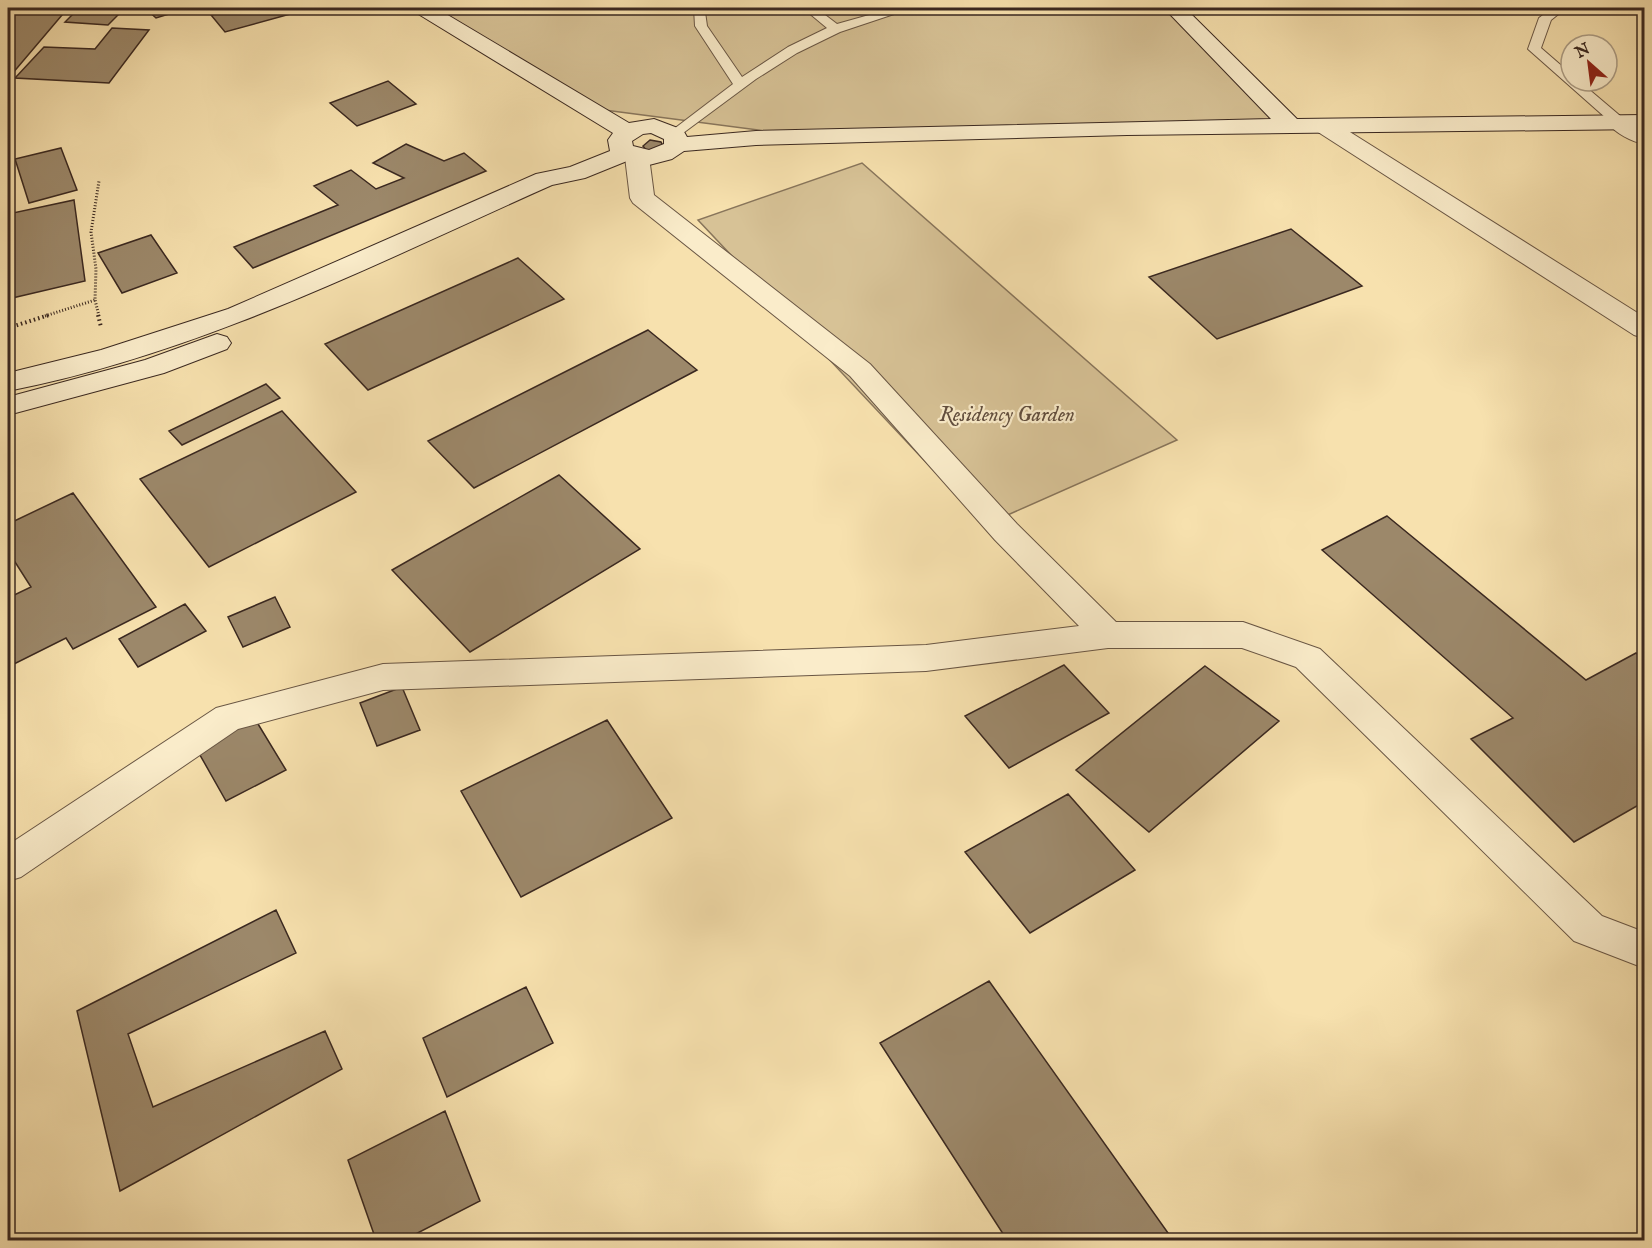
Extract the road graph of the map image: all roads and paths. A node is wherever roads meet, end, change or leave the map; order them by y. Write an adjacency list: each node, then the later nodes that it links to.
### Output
1 (422, 8): 20 (street)
2 (594, 8): 3 (lane)
3 (674, 8)
4 (681, 8): 9 (lane)
5 (809, 8): 10 (lane)
6 (906, 8): 10 (lane)
7 (1174, 8): 16 (street)
8 (1560, 8): 11 (lane)
9 (702, 9): 12 (lane)
10 (835, 29): 12 (lane)
11 (1559, 71)
12 (739, 83): 19 (lane)
13 (1585, 93): 15 (lane)
14 (1644, 122): 15 (street)
15 (1620, 123): 17 (street); 18 (street)
16 (1292, 127): 17 (street); 19 (street)
17 (1326, 127): 24 (street)
18 (1644, 137)
19 (675, 140): 20 (street)
20 (630, 147): 21 (street); 29 (street)
21 (576, 173): 25 (street); 26 (street)
22 (99, 182): 23 (path)
23 (8, 328)
24 (1644, 329)
25 (8, 382)
26 (80, 387): 27 (street); 28 (street)
27 (8, 406)
28 (8, 421)
29 (1108, 635): 30 (street); 31 (street)
30 (8, 865)
31 (1644, 950)

